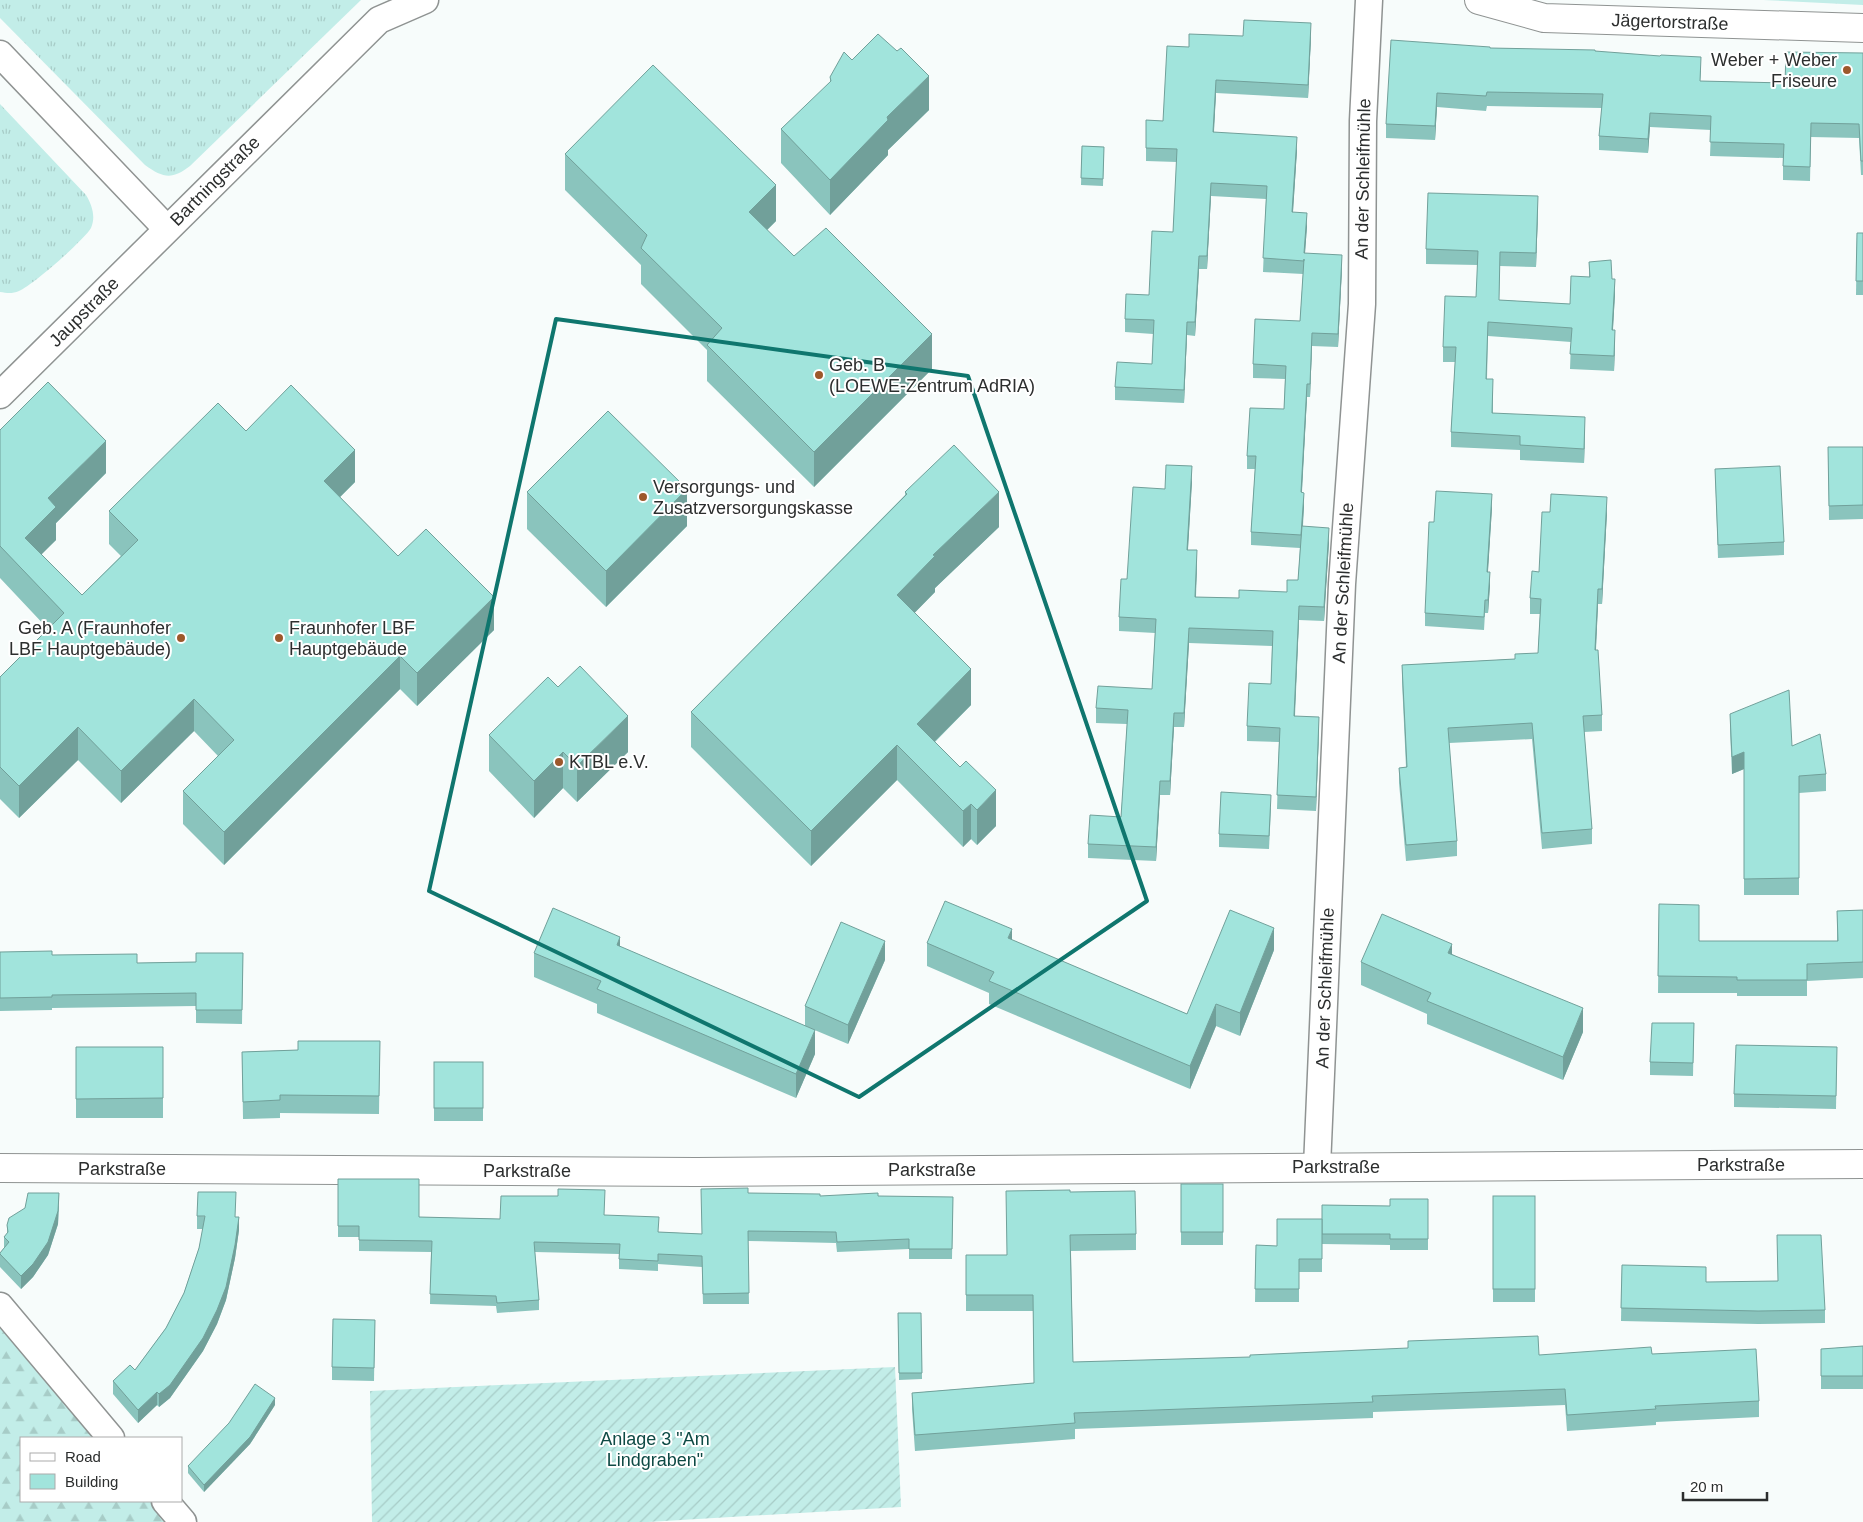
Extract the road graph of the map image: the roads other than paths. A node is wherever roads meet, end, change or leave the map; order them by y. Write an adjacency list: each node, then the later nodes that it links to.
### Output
1 (425, 0): 6 (street, Bartningstraße)
2 (1369, 0): 9 (street, An der Schleifmühle)
3 (1479, 0): 4 (street, Jägertorstraße)
4 (1863, 28)
5 (0, 54): 6 (street, Bartningstraße)
6 (167, 229): 7 (street, Jaupstraße)
7 (0, 395)
8 (1863, 1164): 9 (street, Parkstraße)
9 (1317, 1167): 10 (street, Parkstraße)
10 (0, 1168)
11 (0, 1306): 12 (street)
12 (111, 1437)
13 (166, 1502): 14 (street)
14 (183, 1522)

